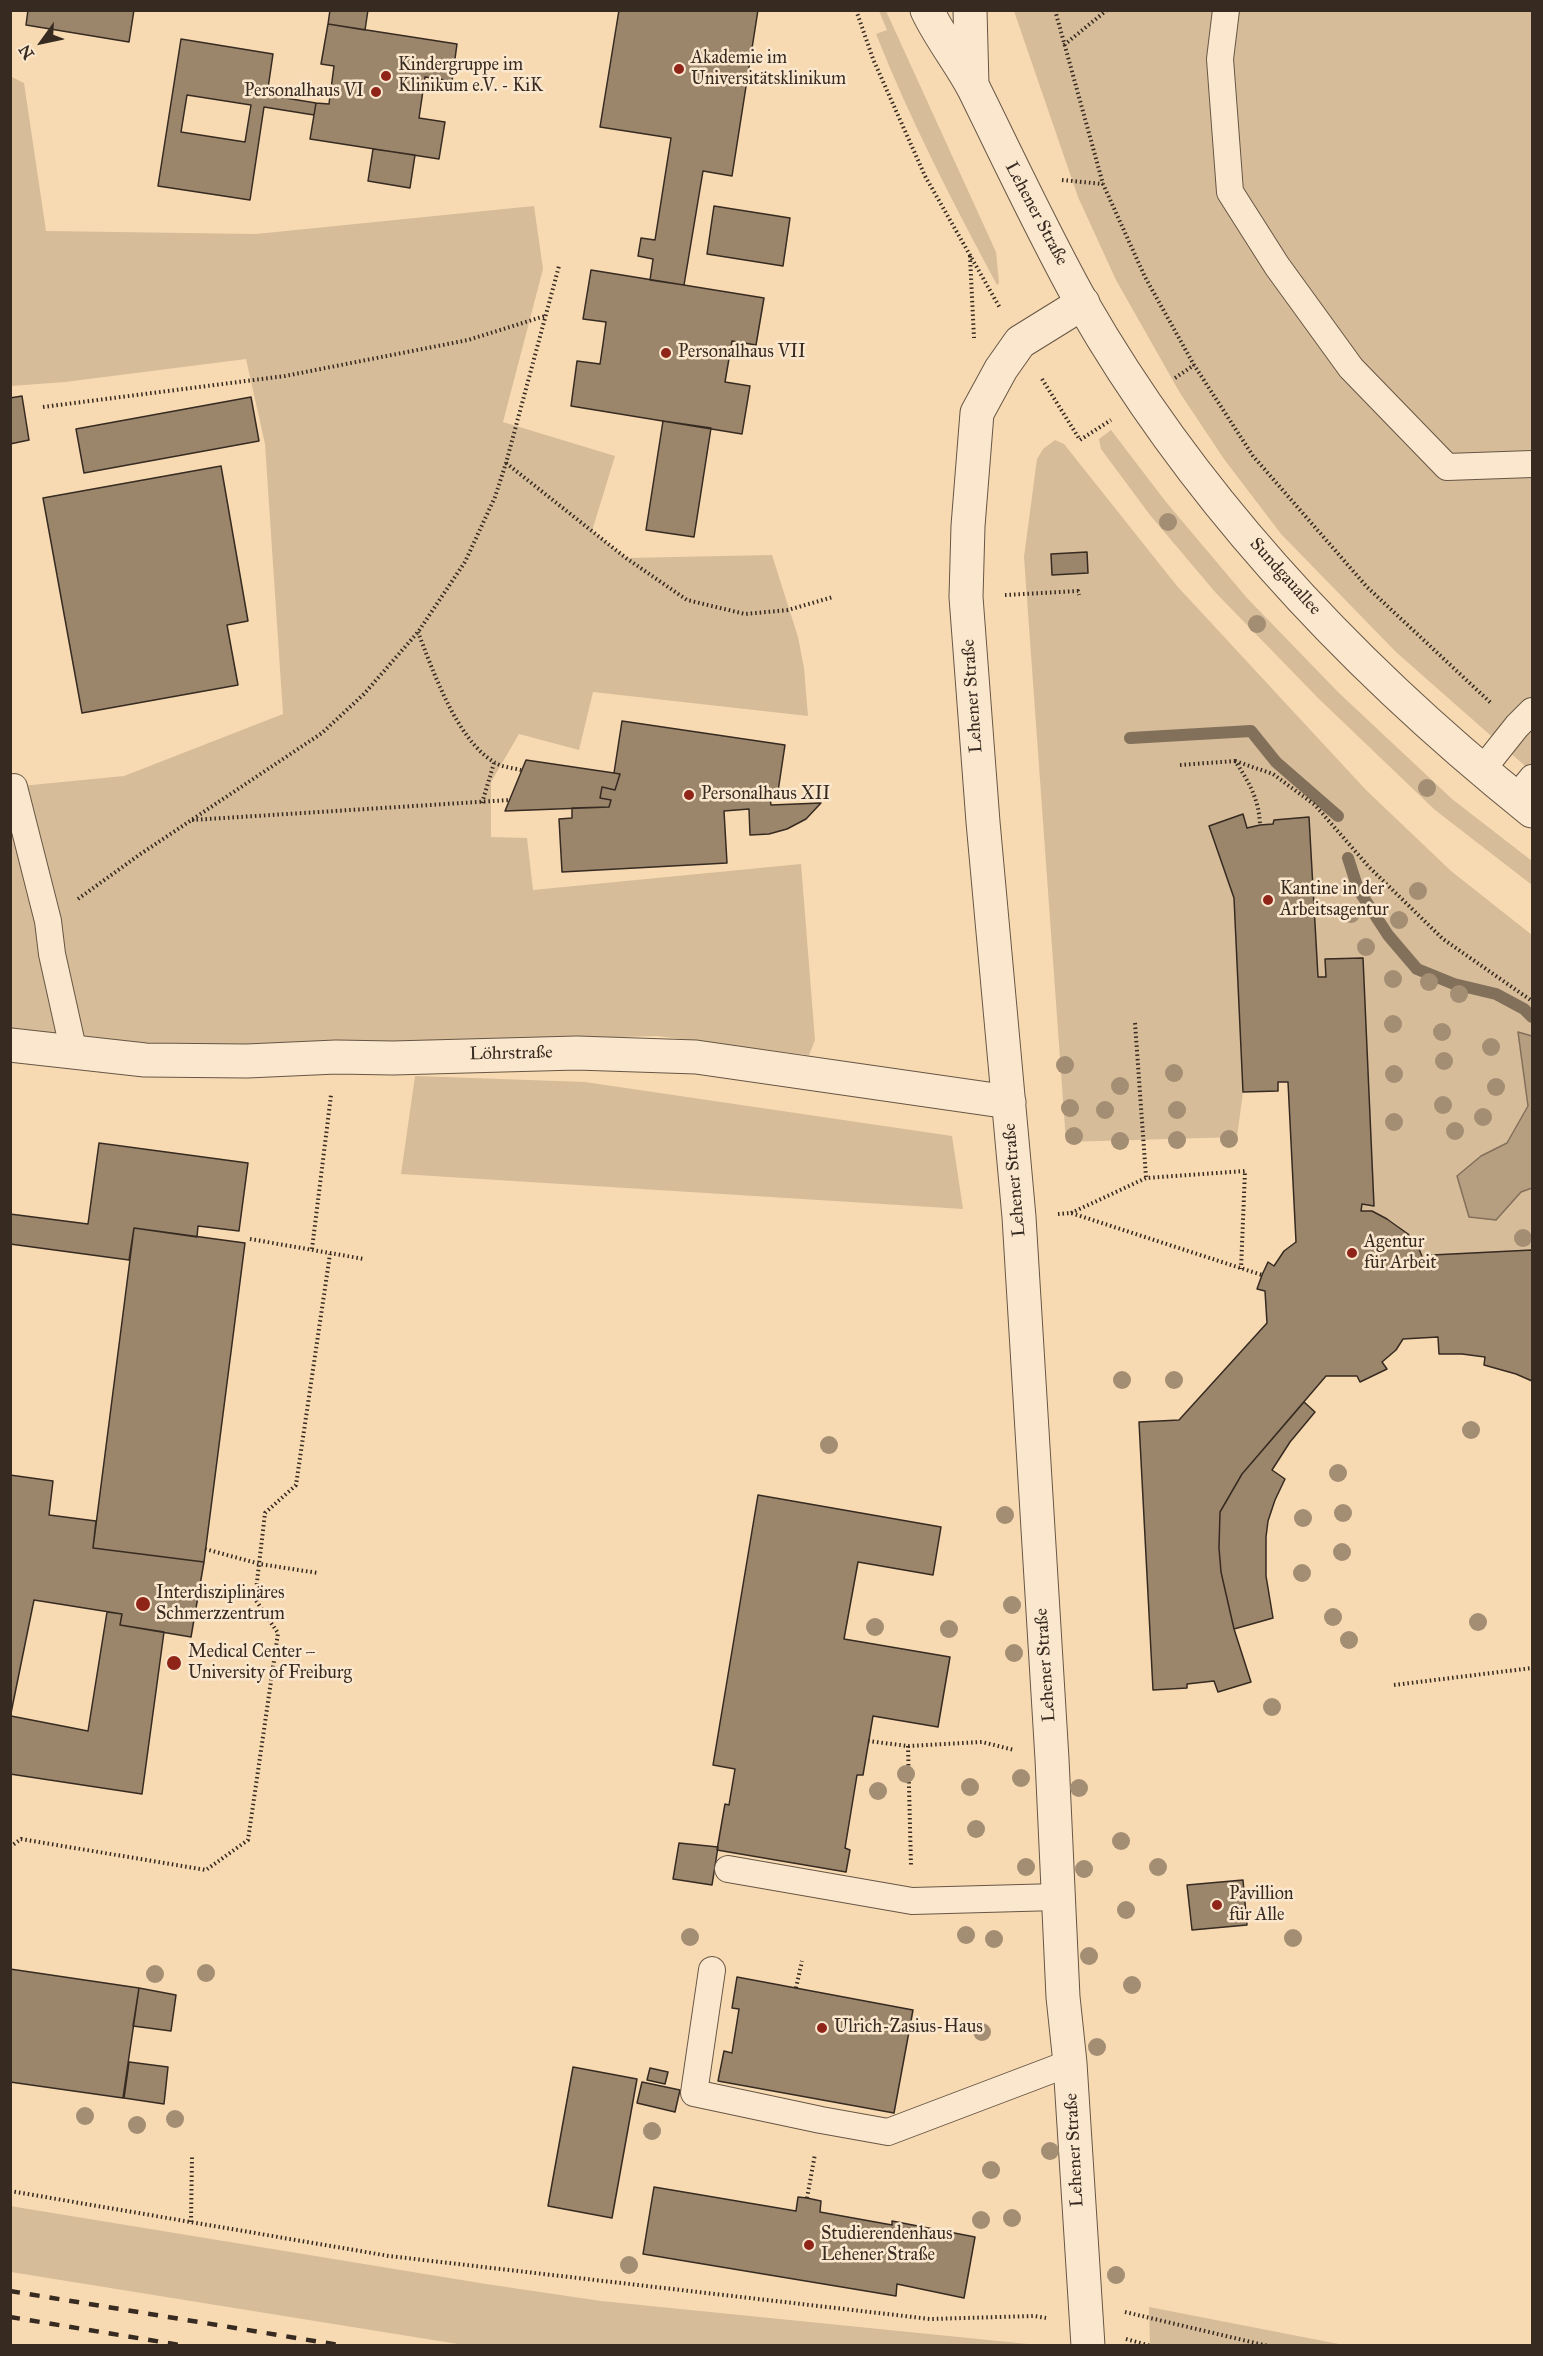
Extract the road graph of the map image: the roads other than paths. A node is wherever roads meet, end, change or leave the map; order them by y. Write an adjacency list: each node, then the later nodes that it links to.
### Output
1 (927, 10): 4 (street, Lehener Straße)
2 (970, 10): 4 (street, Lehener Straße)
3 (1226, 10): 6 (lane)
4 (972, 87): 5 (street, Lehener Straße)
5 (1083, 303): 8 (street, Sundgauallee); 13 (street, Lehener Straße)
6 (1533, 464)
7 (1525, 719): 8 (lane)
8 (1482, 770): 10 (street, Sundgauallee)
9 (14, 787): 12 (lane)
10 (1527, 796)
11 (10, 1046): 12 (street, Löhrstraße)
12 (74, 1053): 13 (street, Löhrstraße)
13 (1009, 1101): 15 (street, Lehener Straße)
14 (728, 1869): 15 (lane)
15 (1057, 1897): 17 (street, Lehener Straße)
16 (712, 1970): 17 (lane)
17 (1070, 2063): 18 (street, Lehener Straße)
18 (1087, 2336)

